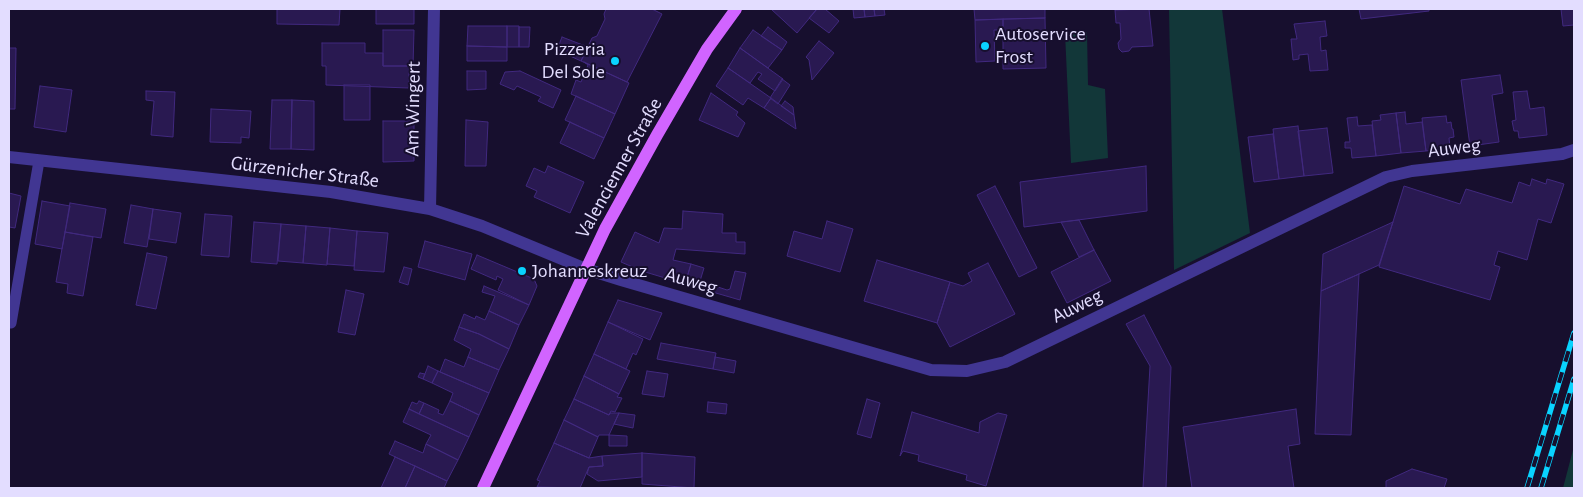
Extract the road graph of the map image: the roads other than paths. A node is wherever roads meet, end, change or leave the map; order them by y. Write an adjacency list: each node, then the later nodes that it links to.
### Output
1 (434, 9): 6 (street, Am Wingert)
2 (736, 9): 7 (main road, Valencienner Straße)
3 (1574, 150): 7 (street, Auweg)
4 (9, 157): 5 (street, Gürzenicher Straße)
5 (39, 161): 6 (street, Gürzenicher Straße); 8 (lane)
6 (430, 209): 7 (street, Gürzenicher Straße)
7 (586, 270): 9 (main road, Valencienner Straße)
8 (11, 323)
9 (483, 488)

